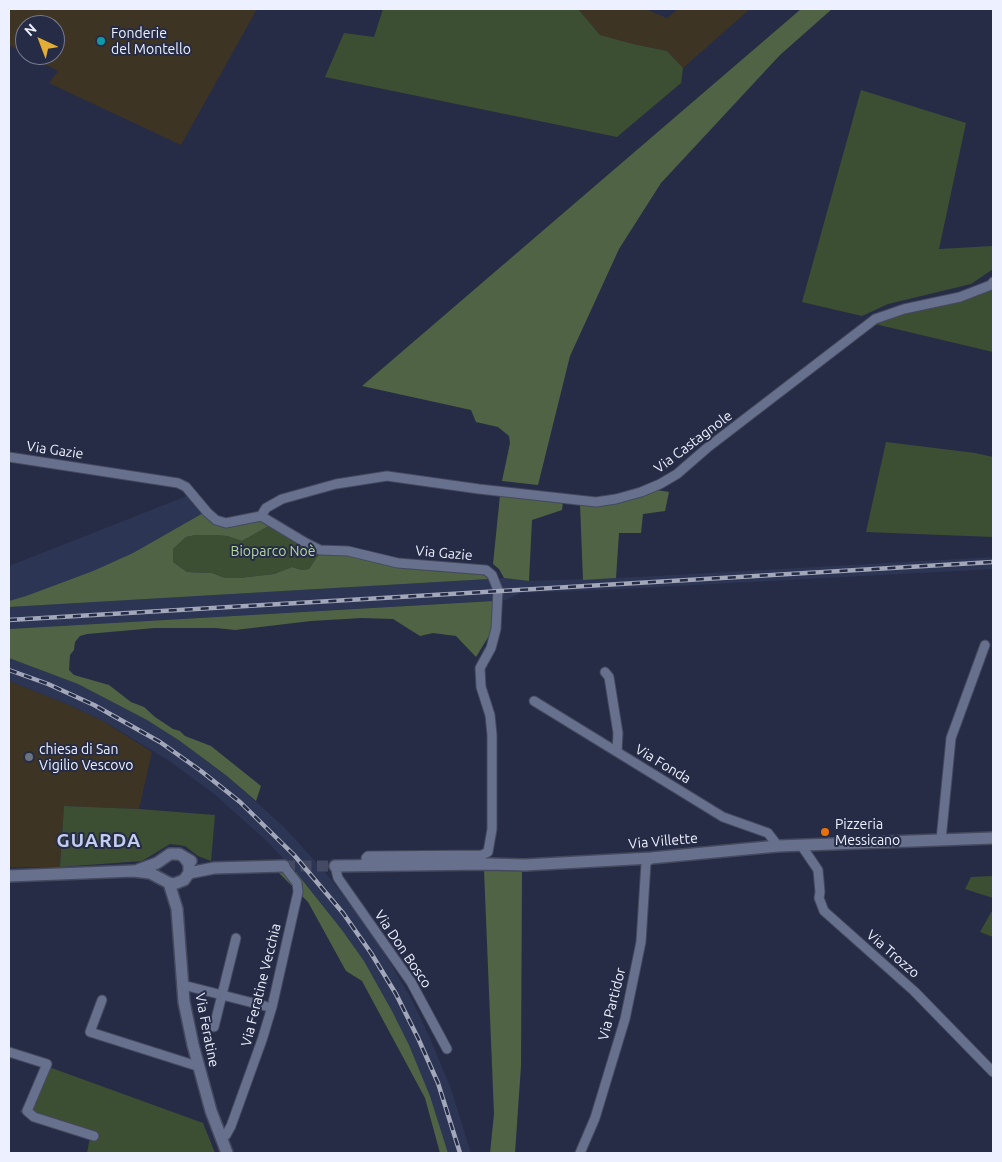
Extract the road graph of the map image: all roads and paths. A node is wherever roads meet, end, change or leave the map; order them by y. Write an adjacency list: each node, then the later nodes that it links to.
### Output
1 (993, 282): 3 (street, Via Castagnole)
2 (9, 457): 3 (street, Via Gazie)
3 (261, 516): 15 (street, Via Gazie)
4 (985, 645): 9 (street)
5 (605, 672): 7 (street)
6 (534, 700): 7 (street, Via Fonda)
7 (617, 752): 11 (street, Via Fonda)
8 (993, 838): 9 (street, Via Villette)
9 (941, 840): 10 (street, Via Villette)
10 (802, 845): 11 (street, Via Villette); 33 (street, Via Trozzo)
11 (778, 846): 14 (street, Via Villette)
12 (184, 857): 13 (street); 18 (street); 21 (street)
13 (163, 858): 19 (street); 22 (street)
14 (651, 858): 15 (street, Via Villette); 37 (street, Via Partidor)
15 (366, 865): 17 (street, Via Villette)
16 (284, 866): 18 (street); 35 (street, Via Feratine Vecchia)
17 (335, 866): 30 (street, Via Don Bosco)
18 (214, 868): 21 (street)
19 (133, 871): 20 (street); 22 (street)
20 (9, 876)
21 (187, 876): 22 (street); 23 (street, Via Feratine)
22 (166, 881): 23 (street, Via Feratine)
23 (177, 909): 25 (street, Via Feratine)
24 (236, 938): 26 (street)
25 (183, 986): 26 (street); 32 (street, Via Feratine)
26 (222, 995): 28 (street); 29 (street)
27 (102, 1000): 32 (street)
28 (265, 1006)
29 (214, 1027)
30 (446, 1049)
31 (9, 1052): 34 (street)
32 (198, 1066): 35 (street, Via Feratine)
33 (993, 1072)
34 (94, 1136)
35 (222, 1138): 36 (street, Via Feratine)
36 (228, 1153)
37 (580, 1153)

